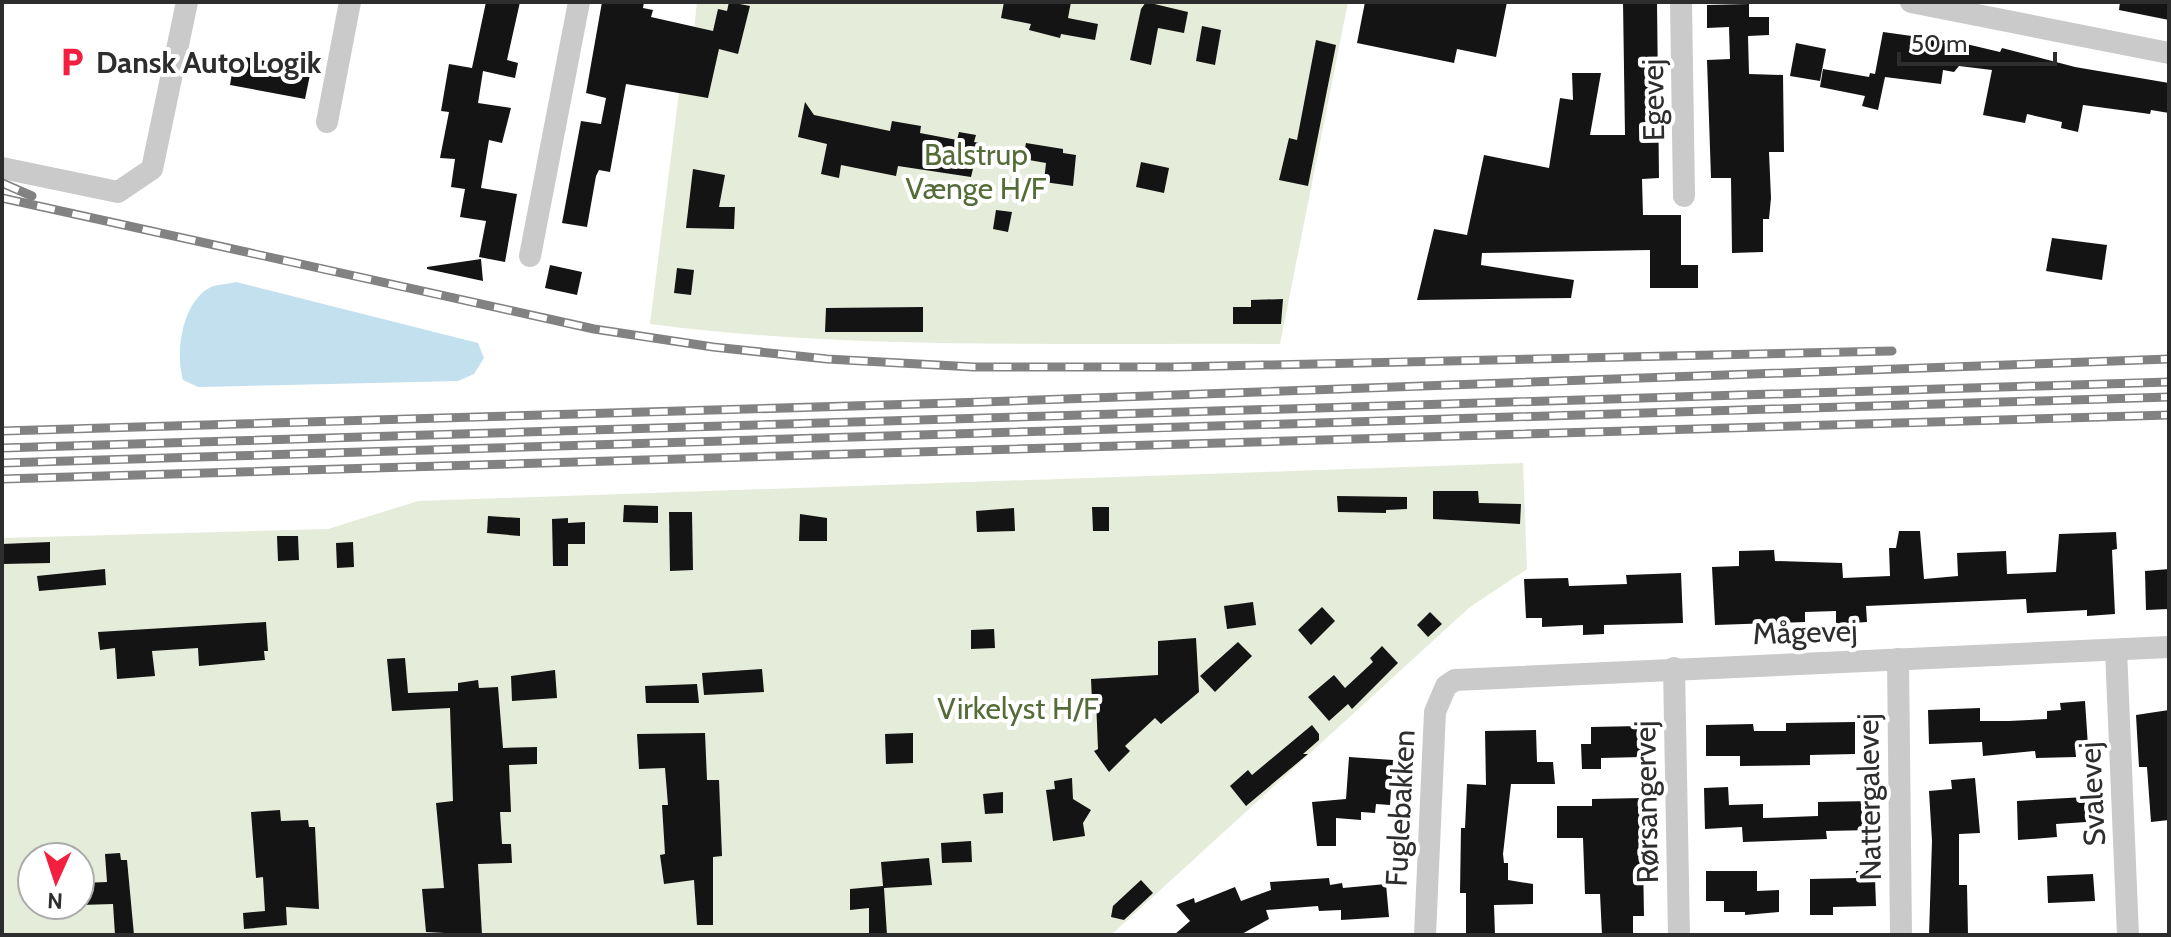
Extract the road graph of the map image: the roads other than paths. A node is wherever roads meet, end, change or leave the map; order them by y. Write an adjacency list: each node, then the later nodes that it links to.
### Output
1 (187, 2): 8 (street)
2 (350, 2): 7 (street)
3 (579, 2): 10 (street)
4 (1681, 2): 9 (street, Egevej)
5 (1911, 2): 6 (street)
6 (2169, 53)
7 (327, 122)
8 (2, 168)
9 (1684, 196)
10 (530, 256)
11 (2169, 647): 12 (street, Mågevej)
12 (2116, 650): 13 (street, Mågevej); 19 (street, Svalevej)
13 (1898, 659): 14 (street, Mågevej); 18 (street, Nattergalevej)
14 (1674, 668): 15 (street, Mågevej); 17 (street, Rørsangervej)
15 (1446, 686): 16 (street, Fuglebakken)
16 (1425, 935)
17 (1679, 935)
18 (1901, 935)
19 (2128, 935)

